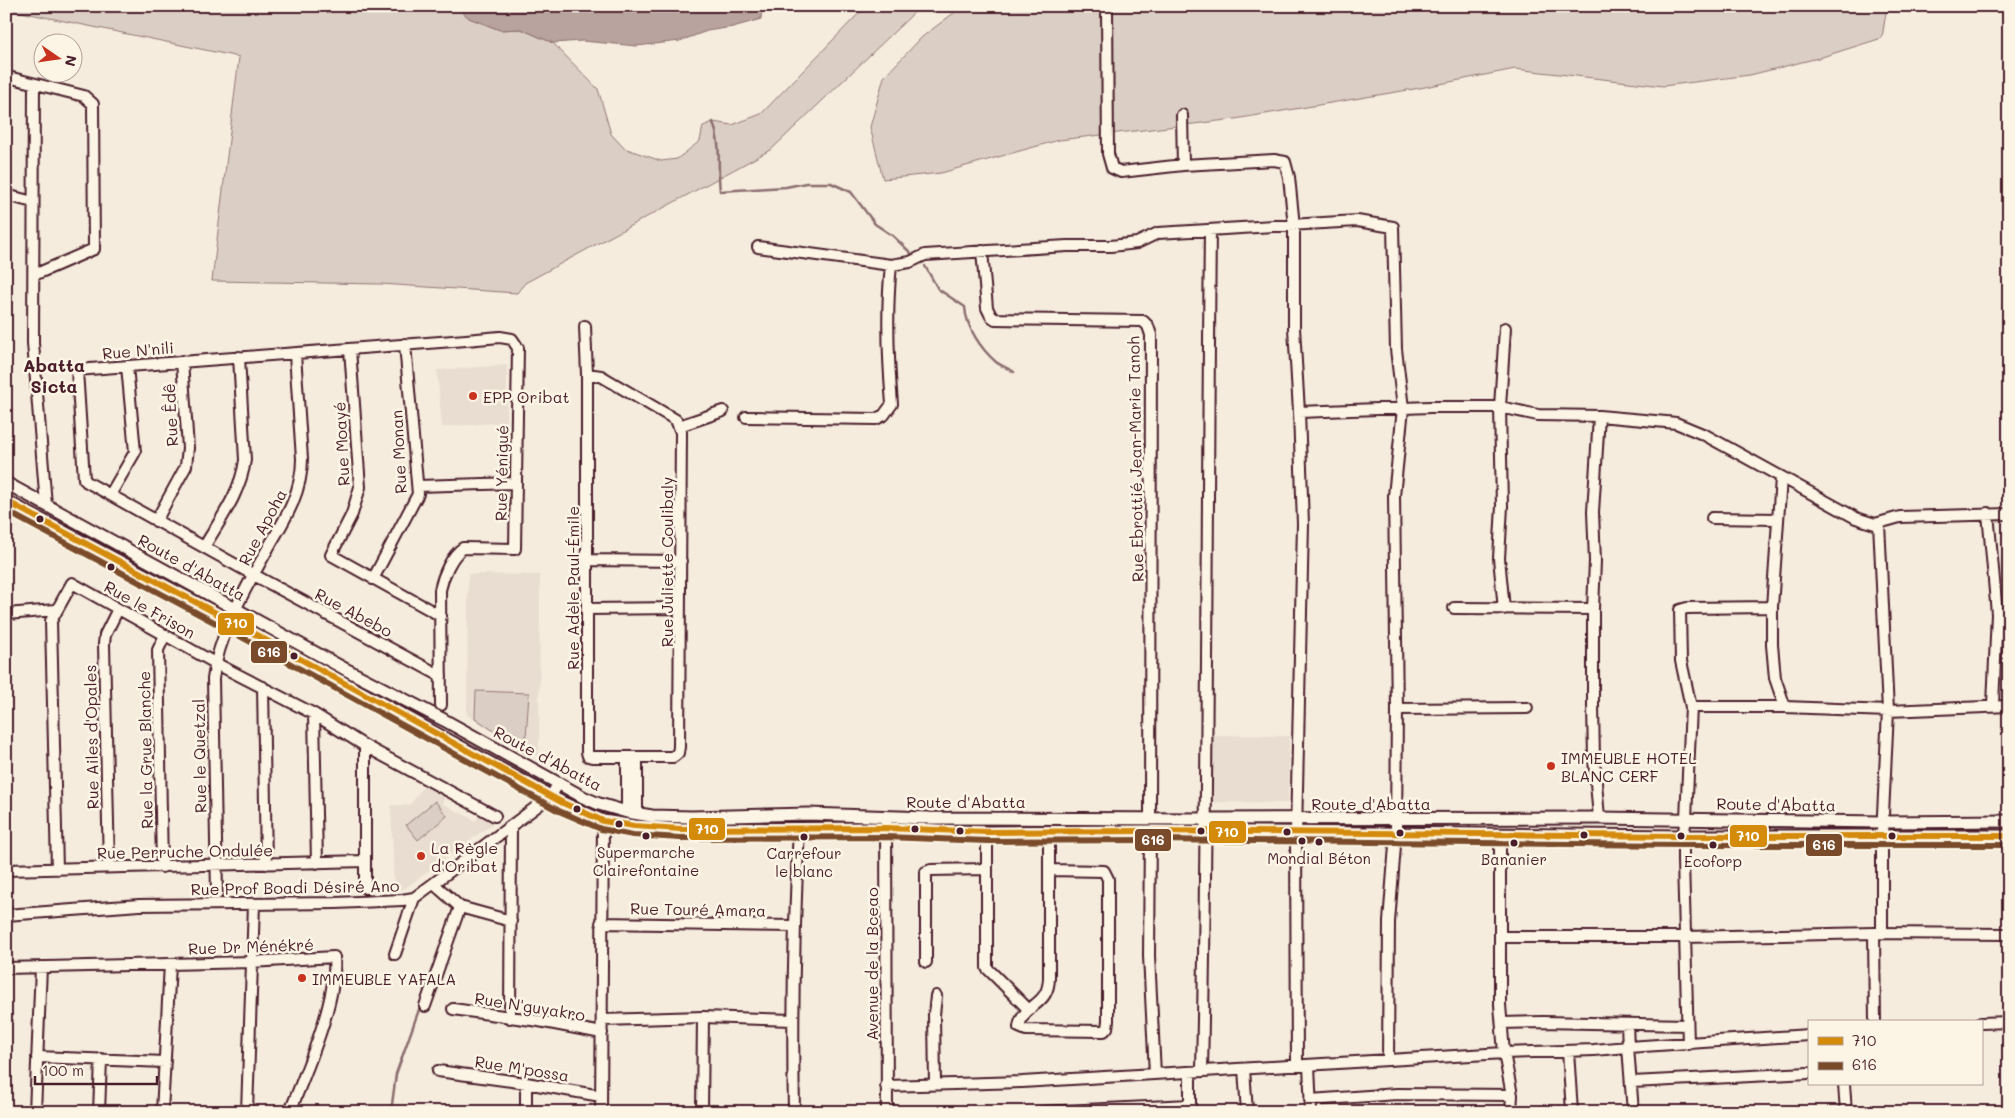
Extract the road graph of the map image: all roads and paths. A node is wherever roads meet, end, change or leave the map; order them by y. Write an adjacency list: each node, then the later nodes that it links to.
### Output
1 (1108, 6): 5 (street)
2 (7, 80): 3 (street)
3 (34, 84): 7 (street); 13 (street)
4 (1182, 115): 5 (street)
5 (1183, 165): 8 (street)
6 (6, 195): 7 (street)
7 (33, 202): 13 (street)
8 (1294, 226): 9 (street); 24 (street); 26 (street)
9 (1210, 230): 11 (street); 83 (street)
10 (758, 247): 12 (street)
11 (982, 251): 12 (street); 81 (street, Rue Ebrottié Jean-Marie Tanoh)
12 (891, 265): 28 (street)
13 (34, 275): 36 (street)
14 (585, 326): 22 (street, Rue Adèle Paul-Émile)
15 (1504, 328): 23 (street)
16 (406, 344): 17 (street, Rue Yénigué); 32 (street, Rue Yénigué); 33 (street, Rue Monan)
17 (350, 349): 18 (street, Rue Yénigué); 47 (street, Rue Moayé)
18 (295, 354): 19 (street, Rue N'nili); 46 (street, Rue Apoha)
19 (239, 358): 20 (street, Rue N'nili); 43 (street)
20 (182, 361): 21 (street, Rue N'nili); 41 (street, Rue Êdê)
21 (127, 366): 34 (street); 34 (street, Rue N'nili)
22 (587, 374): 29 (street); 44 (street, Rue Adèle Paul-Émile)
23 (1500, 407): 24 (street); 27 (street); 53 (street)
24 (1402, 408): 26 (street); 72 (street)
25 (723, 412): 29 (street)
26 (1299, 412): 84 (street)
27 (1599, 416): 30 (street); 54 (street)
28 (746, 417)
29 (679, 426): 45 (street, Rue Juliette Coulibaly)
30 (1781, 478): 40 (street); 42 (street)
31 (6, 483): 36 (street, Route d'Abatta)
32 (516, 483): 33 (street); 60 (street, Rue Yénigué)
33 (418, 486): 47 (street, Rue Monan)
34 (110, 495): 41 (street, Rue N'nili)
35 (6, 501): 61 (street, Route d'Abatta)
36 (46, 505): 56 (street, Route d'Abatta)
37 (1988, 514): 38 (street); 42 (street); 58 (street)
38 (2009, 514)
39 (1712, 518): 40 (street)
40 (1777, 519): 48 (street)
41 (156, 521): 43 (street, Rue N'nili)
42 (1879, 523): 73 (street)
43 (204, 547): 46 (street, Rue N'nili)
44 (587, 560): 45 (street); 49 (street, Rue Adèle Paul-Émile)
45 (680, 562): 50 (street, Rue Juliette Coulibaly)
46 (254, 576): 56 (street, Rue Apoha); 64 (street, Rue Abebo)
47 (373, 579): 60 (street, Rue Moayé)
48 (1772, 607): 69 (street); 70 (street)
49 (587, 608): 50 (street); 76 (street, Rue Adèle Paul-Émile)
50 (680, 608): 76 (street, Rue Juliette Coulibaly)
51 (1454, 608): 53 (street)
52 (118, 609): 55 (street, Rue le Frison); 62 (street, Rue le Frison); 108 (street, Rue Ailes d'Opales)
53 (1504, 609): 54 (street)
54 (1593, 609): 82 (street)
55 (56, 610): 57 (street); 109 (street, Rue le Frison)
56 (236, 610): 61 (street, Rue Apoha); 77 (street, Route d'Abatta)
57 (6, 614)
58 (1997, 614): 59 (street); 67 (street)
59 (2009, 615)
60 (441, 616): 64 (street, Rue Yénigué)
61 (231, 621): 63 (street, Rue le Quetzal); 78 (street, Route d'Abatta)
62 (165, 635): 63 (street, Rue le Frison); 107 (street, Rue la Grue Blanche)
63 (215, 663): 65 (street, Rue le Frison); 106 (street, Rue le Quetzal)
64 (441, 676): 66 (street, Rue Yénigué)
65 (263, 687): 74 (street, Rue le Frison); 105 (street)
66 (441, 705)
67 (1993, 705): 68 (street); 73 (street)
68 (2009, 706)
69 (1691, 707): 70 (street); 85 (street)
70 (1785, 707): 73 (street)
71 (1527, 708): 72 (street)
72 (1397, 709): 86 (street)
73 (1888, 711): 89 (street)
74 (314, 714): 75 (street, Rue le Frison); 104 (street)
75 (365, 746): 80 (street, Rue le Frison); 103 (street)
76 (632, 758): 79 (street)
77 (558, 784): 78 (street); 79 (street, Route d'Abatta)
78 (551, 796): 87 (street, Route d'Abatta); 91 (street, Rue Prof Boadi Désiré Ano)
79 (632, 813): 90 (street, Route d'Abatta)
80 (495, 816)
81 (1150, 818): 83 (street, Route d'Abatta); 90 (street, Route d'Abatta)
82 (1599, 818): 85 (street, Route d'Abatta); 86 (street, Route d'Abatta)
83 (1207, 819): 84 (street, Route d'Abatta); 96 (street)
84 (1297, 819): 86 (street, Route d'Abatta); 97 (street)
85 (1686, 819): 89 (street, Route d'Abatta); 101 (street)
86 (1396, 820): 98 (street)
87 (603, 821): 92 (street, Route d'Abatta); 121 (street)
88 (2009, 821): 89 (street, Route d'Abatta)
89 (1883, 822): 100 (street)
90 (886, 823): 92 (street, Route d'Abatta); 94 (street, Route d'Abatta); 168 (street, Avenue de la Bceao)
91 (512, 826): 113 (street, Rue Prof Boadi Désiré Ano); 120 (street)
92 (799, 828): 122 (street)
93 (1150, 831): 95 (street, Route d'Abatta); 96 (street, Route d'Abatta); 164 (street)
94 (987, 832): 95 (street, Route d'Abatta); 110 (street)
95 (1049, 832): 112 (street)
96 (1207, 833): 97 (street, Route d'Abatta); 161 (street)
97 (1296, 833): 98 (street, Route d'Abatta); 157 (street)
98 (1396, 833): 99 (street, Route d'Abatta); 155 (street)
99 (1500, 834): 101 (street, Route d'Abatta); 125 (street)
100 (1882, 834): 101 (street, Route d'Abatta); 102 (street, Route d'Abatta); 123 (street)
101 (1684, 836): 126 (street)
102 (2009, 836)
103 (365, 861): 104 (street, Rue Perruche Ondulée); 114 (street)
104 (317, 863): 105 (street, Rue Perruche Ondulée)
105 (266, 864): 106 (street, Rue Perruche Ondulée)
106 (216, 866): 107 (street, Rue Perruche Ondulée); 115 (street, Rue le Quetzal)
107 (162, 867): 108 (street, Rue Perruche Ondulée)
108 (109, 868): 109 (street, Rue Perruche Ondulée)
109 (56, 869): 111 (street, Rue Perruche Ondulée)
110 (986, 869): 129 (street); 136 (street)
111 (6, 870)
112 (1049, 870): 136 (street); 136 (street)
113 (434, 884): 116 (street, Rue Prof Boadi Désiré Ano); 118 (street)
114 (365, 888)
115 (217, 894)
116 (414, 898): 117 (street, Rue Prof Boadi Désiré Ano); 127 (street)
117 (254, 904): 119 (street, Rue Prof Boadi Désiré Ano); 128 (street)
118 (460, 907): 120 (street); 134 (street)
119 (6, 915)
120 (511, 921): 138 (street)
121 (601, 923): 122 (street, Rue Touré Amara); 139 (street)
122 (794, 926): 140 (street)
123 (1878, 933): 124 (street); 126 (street); 141 (street)
124 (2009, 934)
125 (1501, 936): 126 (street); 144 (street)
126 (1686, 937): 146 (street)
127 (395, 954)
128 (251, 962): 130 (street, Rue Dr Ménékré); 177 (street); 178 (street, Rue Dr Ménékré)
129 (926, 962)
130 (170, 964): 131 (street, Rue Dr Ménékré); 156 (street)
131 (41, 967): 132 (street, Rue Dr Ménékré); 153 (street)
132 (6, 968)
133 (936, 996): 167 (street)
134 (425, 1006)
135 (453, 1009): 138 (street, Rue N'guyakro)
136 (1028, 1010)
137 (703, 1017): 139 (street); 140 (street); 181 (street)
138 (510, 1018): 147 (street, Rue N'guyakro)
139 (602, 1020): 147 (street)
140 (792, 1020): 182 (street)
141 (1875, 1020)
142 (2009, 1022): 143 (street)
143 (1982, 1023)
144 (1502, 1024): 145 (street); 152 (street)
145 (1627, 1024): 146 (street); 150 (street)
146 (1687, 1025): 149 (street)
147 (602, 1033): 171 (street)
148 (1808, 1035): 149 (street)
149 (1688, 1044): 150 (street)
150 (1628, 1048): 151 (street); 165 (street)
151 (1568, 1052): 152 (street); 188 (street)
152 (1504, 1053): 155 (street); 170 (street)
153 (37, 1057): 154 (street); 174 (street)
154 (101, 1060): 156 (street); 175 (street)
155 (1388, 1060): 158 (street)
156 (166, 1062): 176 (street)
157 (1297, 1065): 158 (street); 159 (street)
158 (1309, 1065): 172 (street)
159 (1244, 1069): 161 (street); 185 (street)
160 (438, 1071): 166 (street, Rue M'possa)
161 (1202, 1071): 162 (street)
162 (1190, 1072): 164 (street); 173 (street)
163 (1808, 1073): 165 (street)
164 (1155, 1074): 167 (street)
165 (1632, 1082): 189 (street)
166 (526, 1083): 171 (street, Rue M'possa); 179 (street)
167 (935, 1084): 168 (street)
168 (886, 1086): 183 (street, Avenue de la Bceao)
169 (1844, 1086): 190 (street)
170 (1512, 1095): 172 (street); 187 (street)
171 (601, 1096): 180 (street)
172 (1310, 1100): 186 (street)
173 (1190, 1108): 184 (street)
174 (35, 1112)
175 (99, 1112)
176 (162, 1112)
177 (247, 1112)
178 (290, 1112)
179 (526, 1112)
180 (601, 1112)
181 (702, 1112)
182 (794, 1112)
183 (886, 1112)
184 (1042, 1112)
185 (1248, 1112)
186 (1311, 1112)
187 (1511, 1112)
188 (1572, 1112)
189 (1633, 1112)
190 (1846, 1112)

